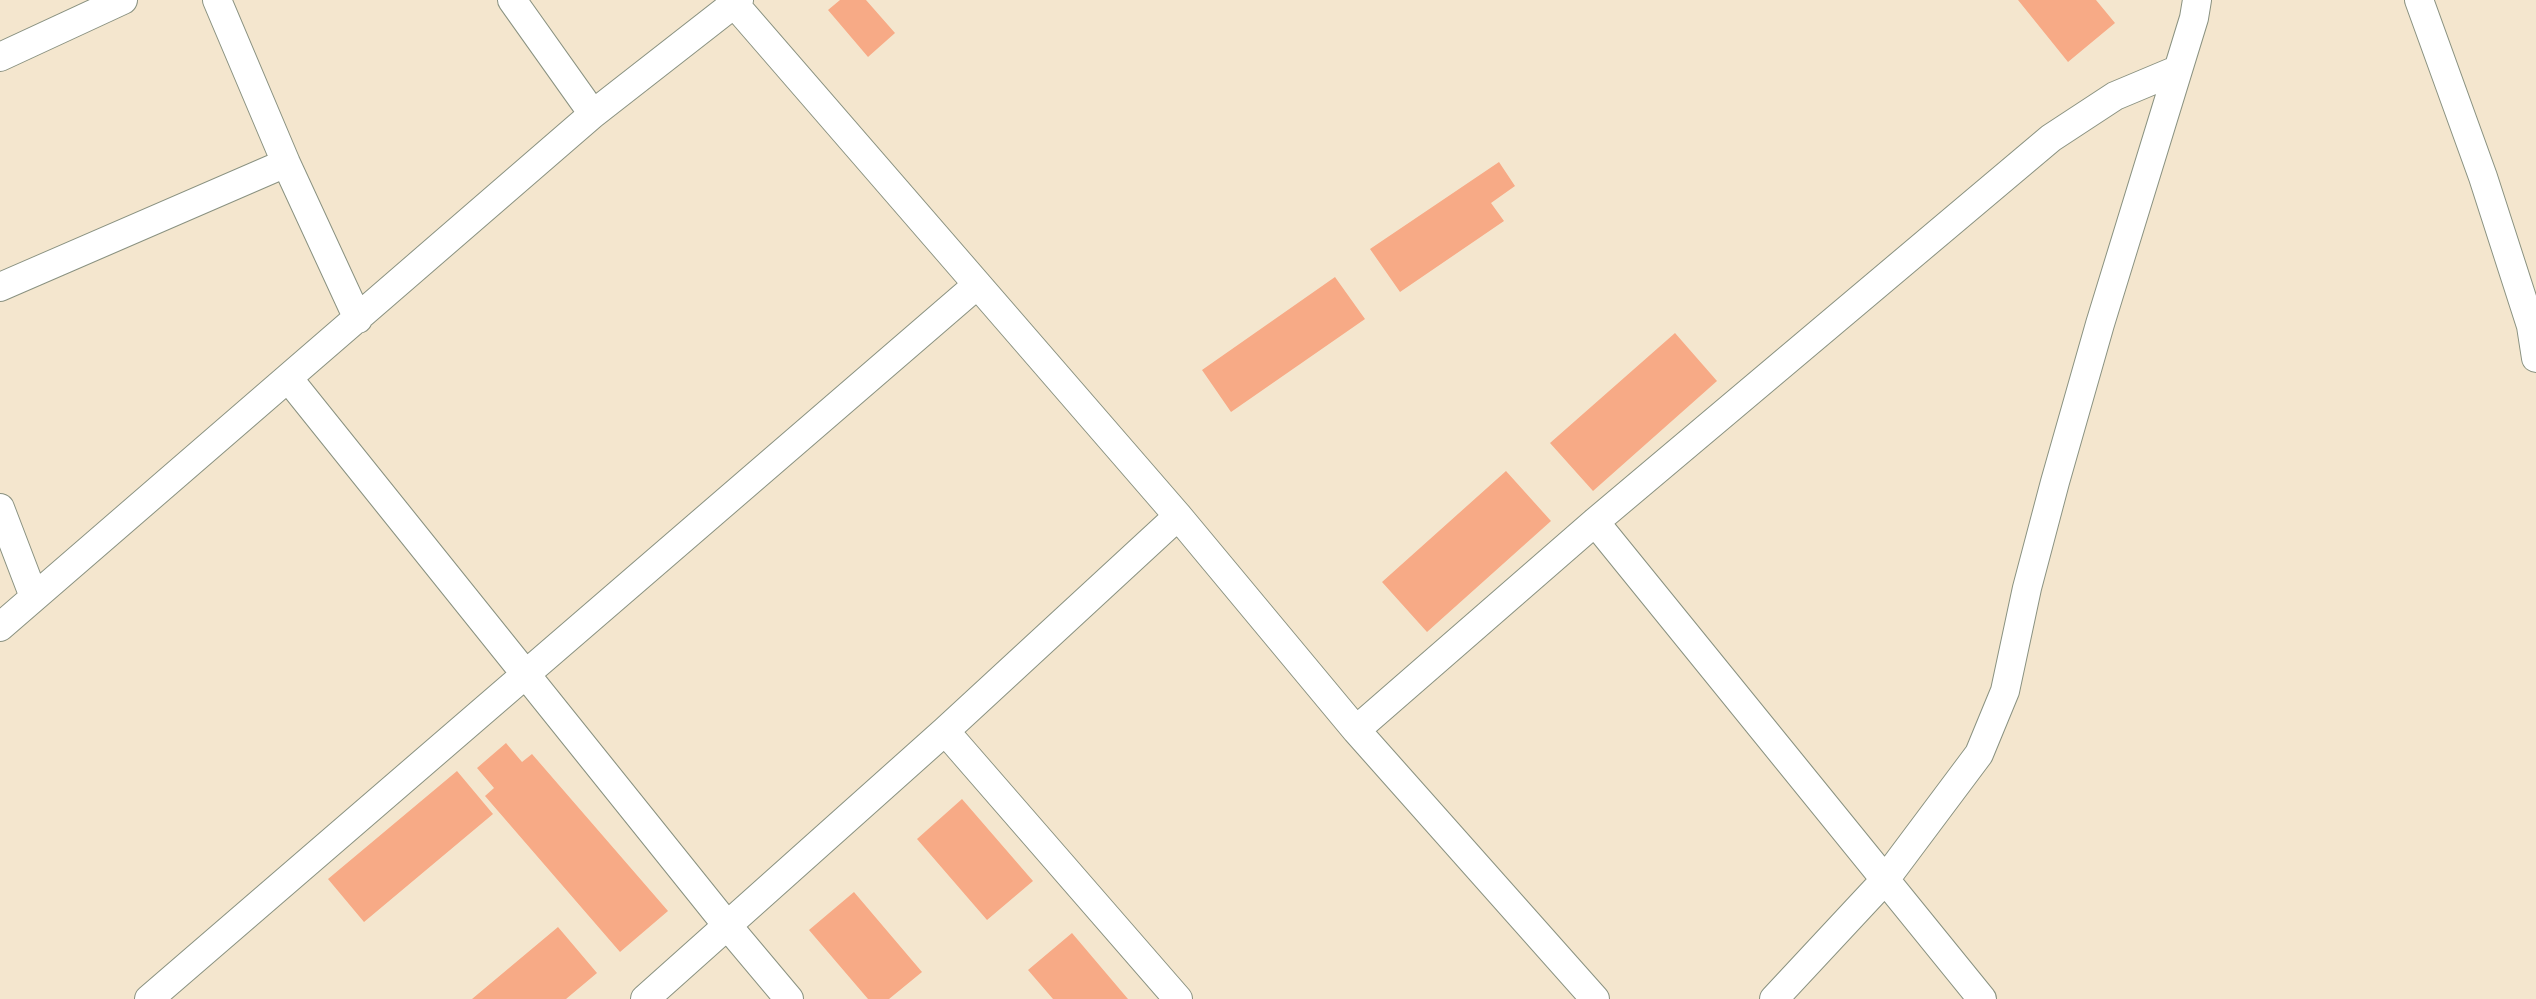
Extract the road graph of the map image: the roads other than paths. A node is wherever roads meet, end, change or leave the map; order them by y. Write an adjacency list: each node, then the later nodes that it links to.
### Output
1 (123, 0): 7 (street)
2 (217, 0): 10 (street)
3 (512, 0): 9 (street)
4 (2419, 0): 14 (street)
5 (734, 2): 9 (street); 11 (street)
6 (2189, 6): 8 (street)
7 (0, 57)
8 (2177, 70): 18 (street); 24 (street)
9 (593, 114): 13 (street)
10 (286, 163): 12 (street); 13 (street)
11 (977, 285): 17 (street); 21 (street)
12 (0, 287)
13 (358, 319): 15 (street)
14 (2536, 358)
15 (288, 378): 19 (street); 21 (street)
16 (0, 508): 19 (street)
17 (1178, 516): 22 (street); 23 (street)
18 (1595, 522): 22 (street); 24 (street)
19 (34, 597): 20 (street)
20 (0, 626)
21 (527, 675): 25 (street); 26 (street)
22 (1356, 730): 30 (street)
23 (945, 731): 25 (street); 29 (street)
24 (1884, 881): 31 (street); 32 (street)
25 (726, 924): 27 (street); 28 (street)
26 (149, 999)
27 (645, 999)
28 (789, 999)
29 (1178, 999)
30 (1595, 999)
31 (1774, 999)
32 (1982, 999)

